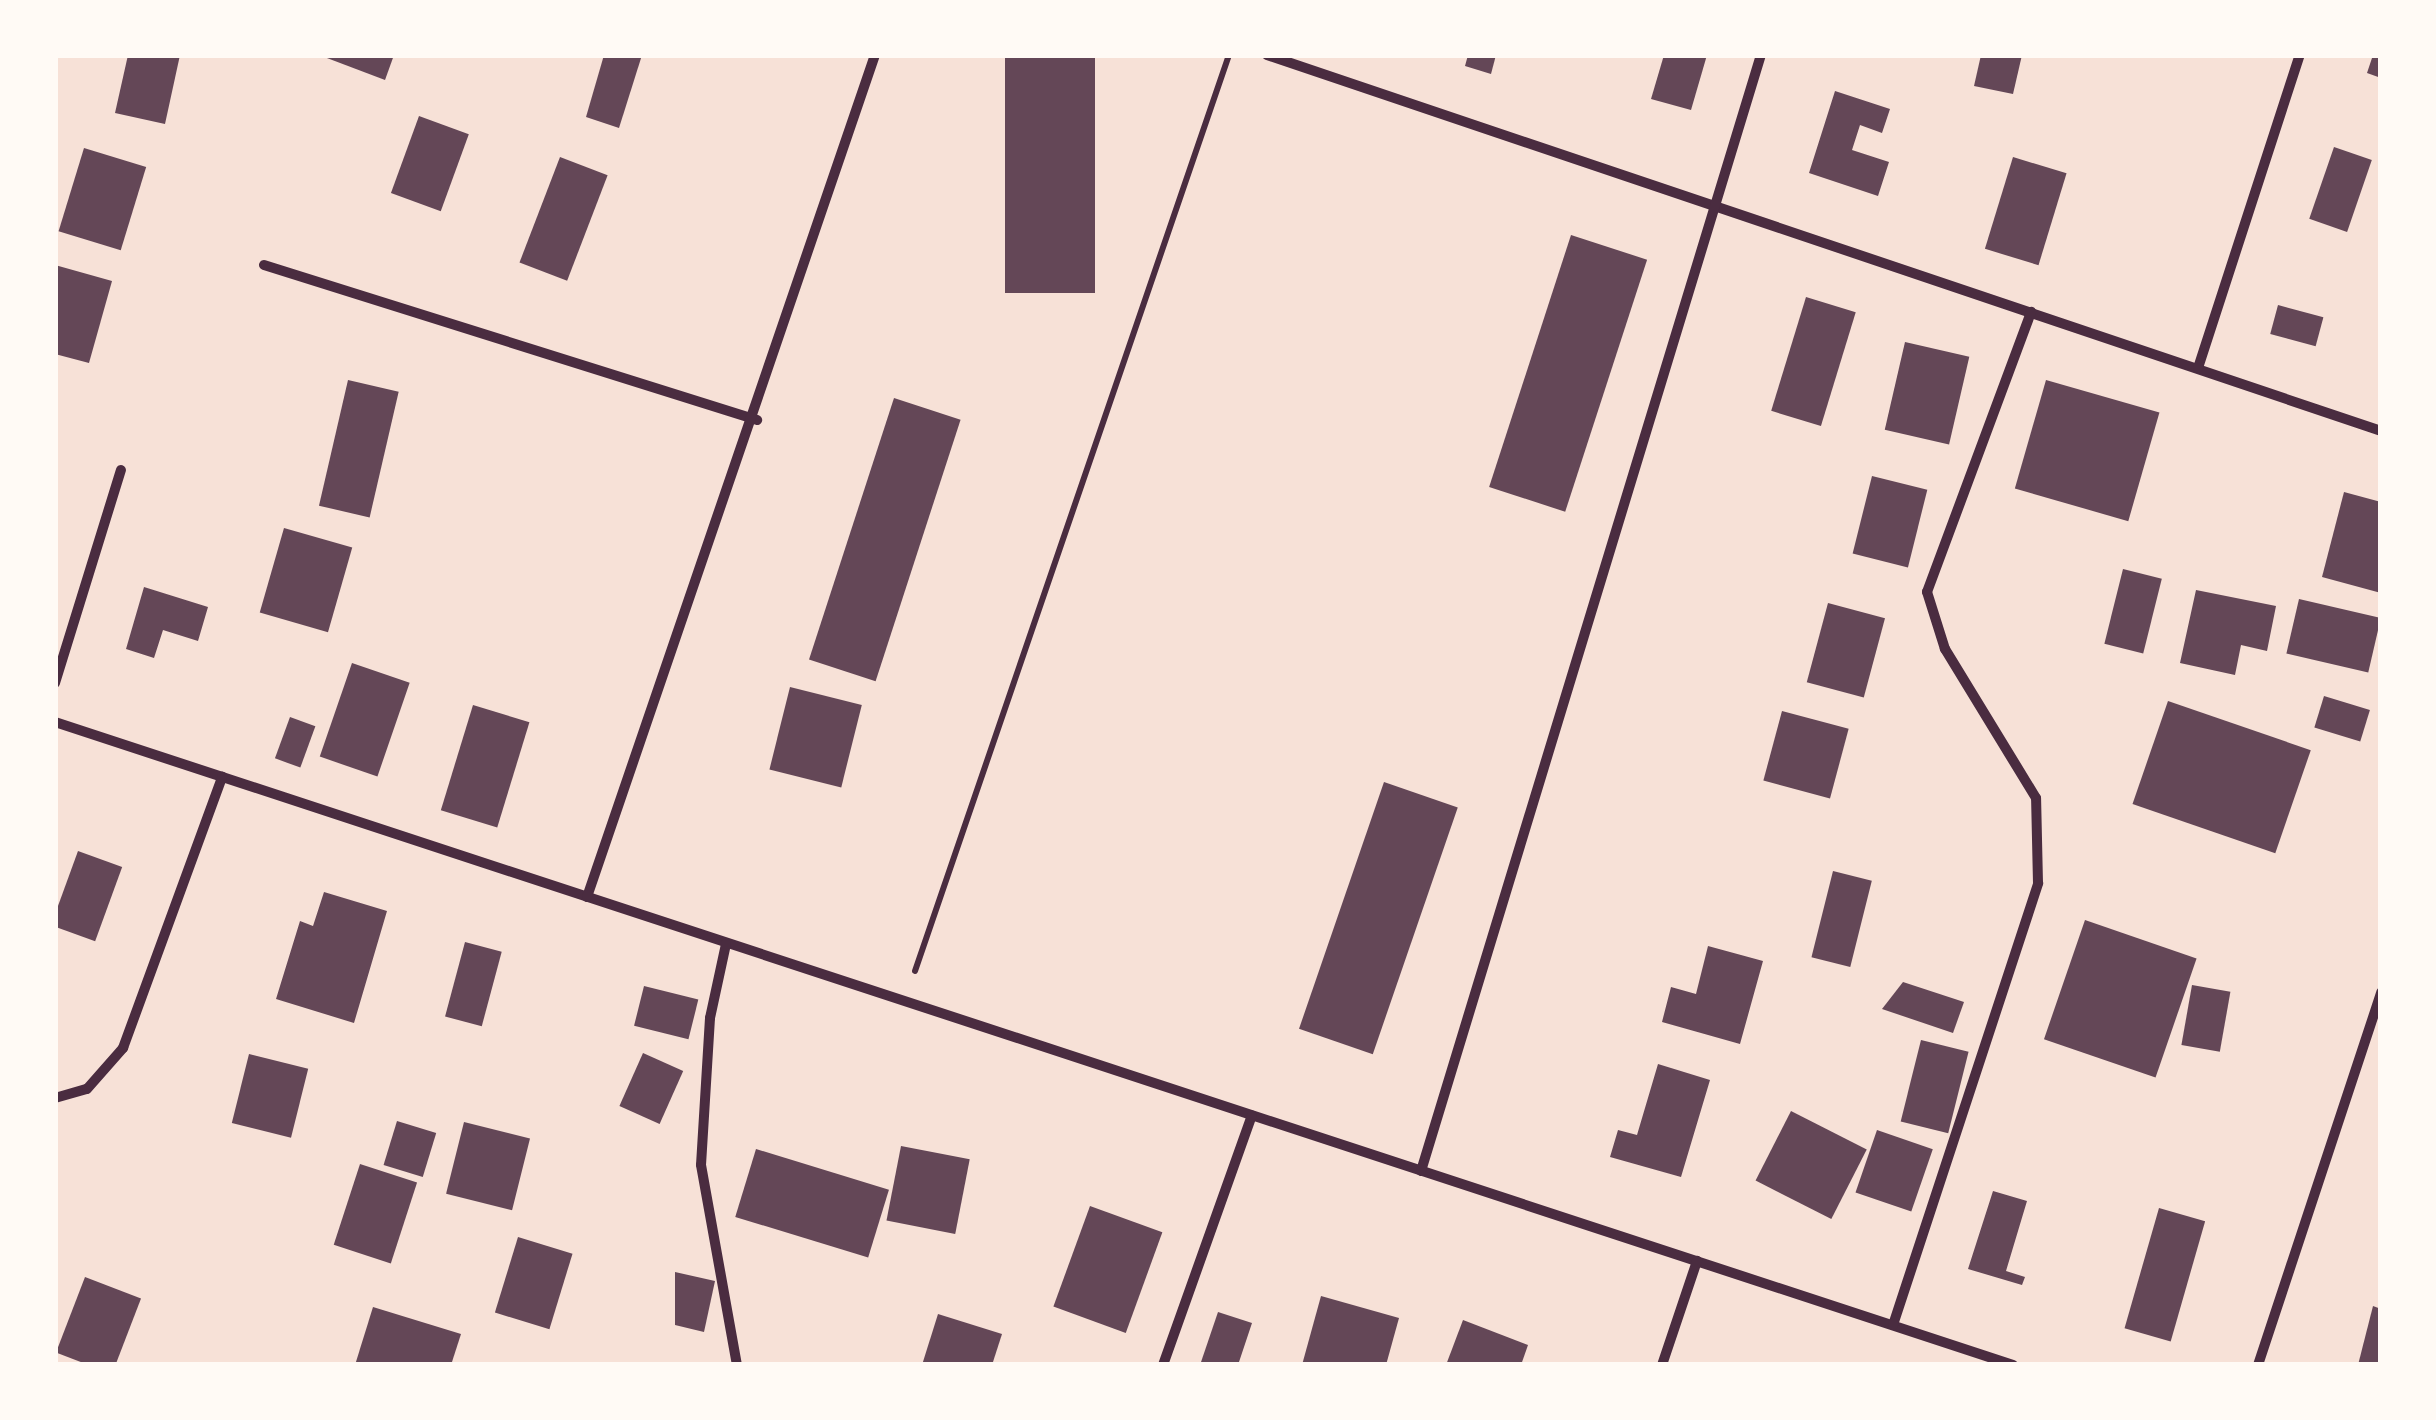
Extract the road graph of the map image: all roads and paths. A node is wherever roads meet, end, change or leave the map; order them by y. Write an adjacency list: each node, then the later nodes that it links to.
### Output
1 (874, 55): 10 (street)
2 (1230, 55): 19 (path)
3 (1268, 55): 6 (street)
4 (1761, 55): 6 (street)
5 (2300, 55): 9 (street)
6 (1712, 201): 8 (street); 22 (street)
7 (264, 265): 10 (street)
8 (2030, 312): 9 (street); 24 (street)
9 (2198, 368): 11 (street)
10 (756, 420): 16 (street)
11 (2381, 432)
12 (121, 470): 13 (street)
13 (55, 683)
14 (55, 722): 15 (street)
15 (222, 777): 16 (street); 20 (street)
16 (588, 897): 17 (street)
17 (726, 944): 19 (street); 25 (street)
18 (2381, 992): 29 (street)
19 (905, 1001): 21 (street)
20 (55, 1098)
21 (1252, 1116): 22 (street); 26 (street)
22 (1422, 1171): 23 (street)
23 (1697, 1261): 24 (street); 27 (street)
24 (1893, 1325): 28 (street)
25 (737, 1365)
26 (1164, 1365)
27 (1662, 1365)
28 (2012, 1365)
29 (2258, 1365)

